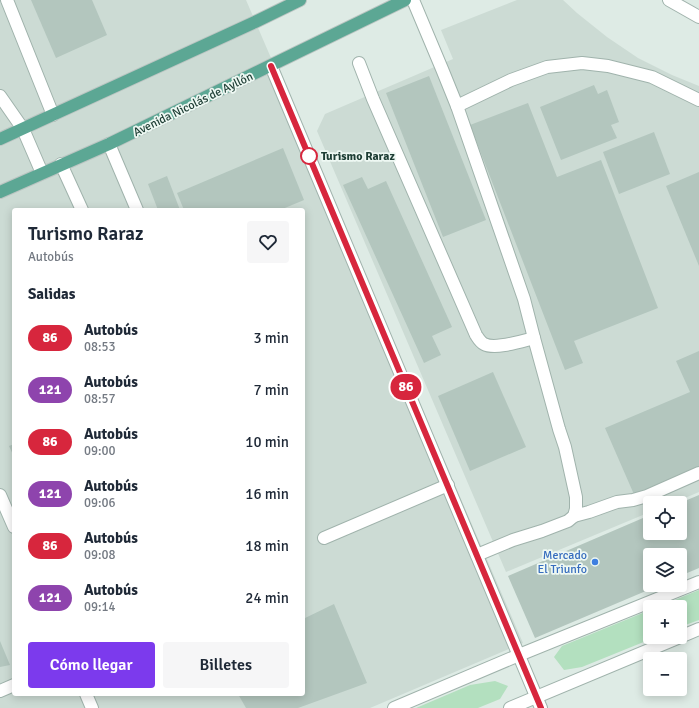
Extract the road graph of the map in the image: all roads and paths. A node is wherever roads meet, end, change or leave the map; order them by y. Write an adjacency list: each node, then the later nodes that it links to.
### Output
1 (7, 0): 12 (street)
2 (300, 0): 12 (main road)
3 (405, 0): 8 (main road, Avenida Nicolás de Ayllón)
4 (413, 0): 11 (street)
5 (669, 0): 6 (street)
6 (699, 17)
7 (359, 63): 21 (street)
8 (271, 66): 15 (main road, Avenida Nicolás de Ayllón); 23 (street)
9 (0, 96): 13 (street)
10 (699, 100): 11 (street)
11 (457, 106): 21 (street)
12 (53, 115): 13 (main road)
13 (23, 129): 14 (main road); 17 (street)
14 (0, 139)
15 (109, 144): 16 (main road, Avenida Nicolás de Ayllón); 20 (street)
16 (61, 164): 17 (main road, Avenida Nicolás de Ayllón); 19 (street)
17 (42, 174): 18 (main road, Avenida Nicolás de Ayllón)
18 (0, 192)
19 (81, 208)
20 (137, 208)
21 (534, 338): 25 (street)
22 (699, 473): 25 (street)
23 (448, 485): 27 (street); 28 (street)
24 (0, 495): 26 (street)
25 (574, 516): 28 (street)
26 (12, 522)
27 (324, 538)
28 (477, 555): 33 (street)
29 (699, 582): 33 (street)
30 (699, 629): 31 (street)
31 (687, 634)
32 (665, 644): 37 (street)
33 (519, 655): 37 (street); 39 (street)
34 (12, 686): 35 (street)
35 (0, 691)
36 (87, 696): 38 (street)
37 (539, 702): 40 (street)
38 (92, 708)
39 (394, 708)
40 (510, 708)

